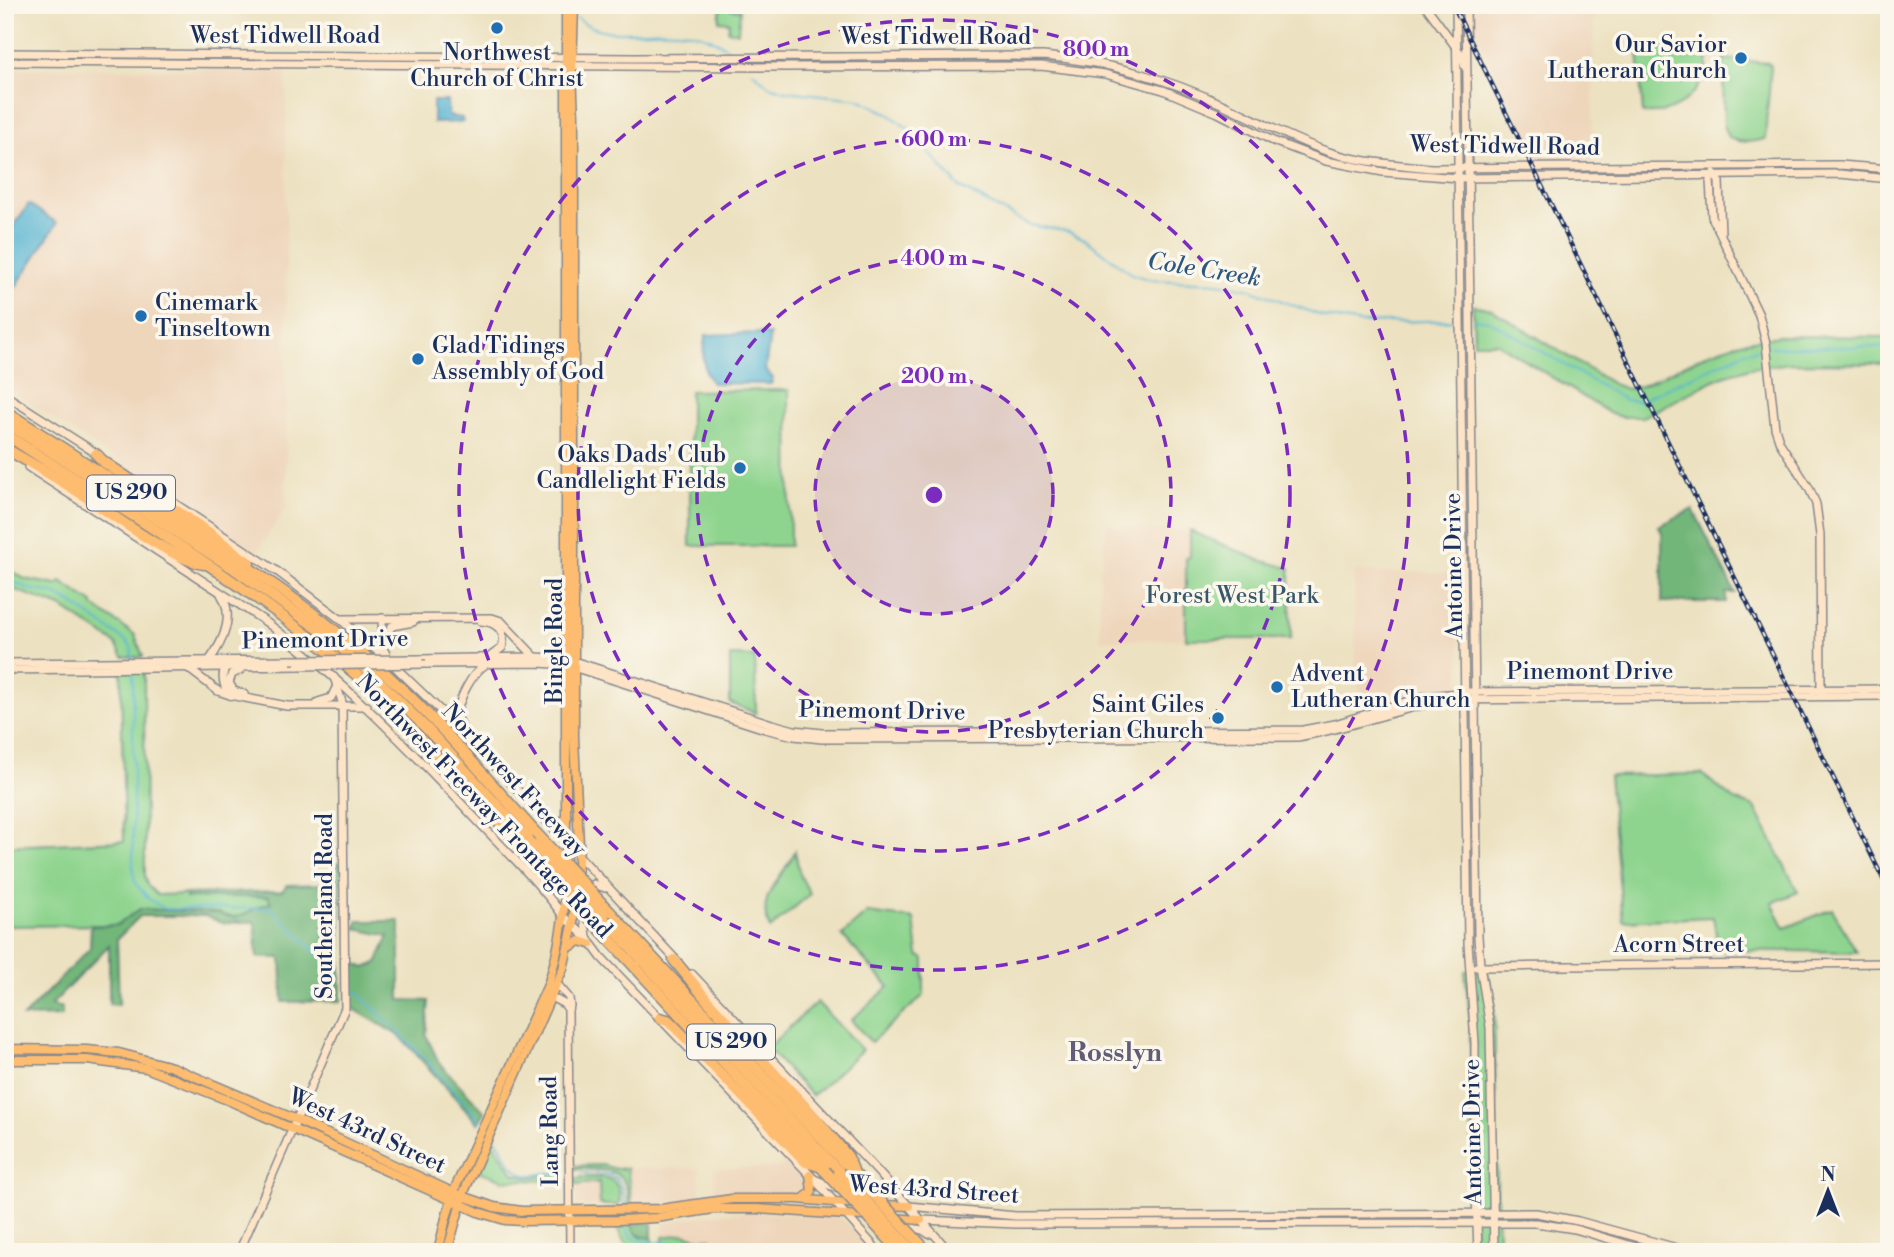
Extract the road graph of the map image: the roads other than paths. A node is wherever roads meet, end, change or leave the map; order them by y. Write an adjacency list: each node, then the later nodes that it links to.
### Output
1 (566, 5): 17 (main road, Bingle Road)
2 (574, 5): 17 (main road, Bingle Road)
3 (1425, 5): 7 (main road)
4 (1456, 5): 6 (main road, Antoine Drive)
5 (1466, 5): 26 (main road, Antoine Drive)
6 (1456, 31): 7 (main road); 8 (main road, Antoine Drive)
7 (1445, 34): 8 (main road); 27 (main road)
8 (1457, 48): 26 (main road); 27 (main road, Antoine Drive)
9 (5, 53): 10 (main road, West Tidwell Road)
10 (130, 54): 11 (main road, West Tidwell Road); 19 (main road)
11 (448, 56): 14 (main road, West Tidwell Road); 21 (main road)
12 (920, 56): 13 (main road, West Tidwell Road); 16 (main road, West Tidwell Road); 20 (main road)
13 (1019, 56): 24 (main road); 30 (main road, West Tidwell Road)
14 (497, 57): 17 (main road, West Tidwell Road); 22 (main road)
15 (681, 57): 16 (main road, West Tidwell Road); 17 (main road, West Tidwell Road); 23 (main road)
16 (849, 57): 25 (main road)
17 (568, 61): 22 (main road, West Tidwell Road); 23 (main road, West Tidwell Road); 73 (main road, Bingle Road)
18 (5, 62): 19 (main road, West Tidwell Road)
19 (131, 64): 21 (main road, West Tidwell Road)
20 (919, 65): 24 (main road, West Tidwell Road); 25 (main road, West Tidwell Road)
21 (448, 66): 22 (main road, West Tidwell Road)
22 (497, 66)
23 (682, 66): 25 (main road, West Tidwell Road)
24 (1020, 66): 31 (main road, West Tidwell Road)
25 (848, 67)
26 (1468, 78): 29 (main road, Antoine Drive)
27 (1456, 87): 28 (main road, Antoine Drive)
28 (1457, 101): 29 (main road); 37 (main road, Antoine Drive)
29 (1467, 102): 38 (main road, Antoine Drive)
30 (1222, 104): 31 (main road); 37 (main road, West Tidwell Road)
31 (1218, 113): 45 (main road, West Tidwell Road)
32 (1785, 164): 33 (main road, West Tidwell Road); 39 (main road, West Tidwell Road); 40 (main road)
33 (1714, 165): 34 (main road, West Tidwell Road); 41 (main road)
34 (1645, 166): 36 (main road, West Tidwell Road); 43 (main road)
35 (1521, 167): 36 (main road, West Tidwell Road); 38 (main road, West Tidwell Road); 44 (main road)
36 (1587, 167): 42 (main road)
37 (1458, 168): 38 (main road, West Tidwell Road); 45 (main road, Antoine Drive)
38 (1467, 168): 46 (main road, Antoine Drive)
39 (1889, 169)
40 (1785, 174): 41 (main road, West Tidwell Road); 47 (main road, West Tidwell Road)
41 (1714, 175): 43 (main road, West Tidwell Road); 83 (main road)
42 (1587, 176): 43 (main road, West Tidwell Road); 44 (main road, West Tidwell Road)
43 (1645, 176)
44 (1521, 177): 46 (main road, West Tidwell Road)
45 (1458, 178): 46 (main road, West Tidwell Road); 48 (main road, Antoine Drive)
46 (1467, 178): 49 (main road, Antoine Drive)
47 (1889, 179)
48 (1461, 391): 49 (main road); 54 (main road, Antoine Drive)
49 (1471, 391): 55 (main road, Antoine Drive)
50 (5, 395): 57 (main road, Northwest Freeway Frontage Road)
51 (5, 411): 60 (highway, Northwest Freeway / US 290)
52 (5, 422): 152 (highway, bridge)
53 (5, 434): 59 (highway, Northwest Freeway / US 290)
54 (1462, 446): 55 (main road); 58 (main road, Antoine Drive)
55 (1472, 446): 58 (main road, Antoine Drive)
56 (5, 449): 59 (highway); 61 (main road, Northwest Freeway Frontage Road)
57 (96, 454): 60 (highway); 63 (main road, Northwest Freeway Frontage Road)
58 (1468, 513): 85 (main road, Antoine Drive)
59 (208, 565): 123 (highway, Northwest Freeway / US 290, bridge)
60 (258, 574): 124 (highway, Northwest Freeway / US 290, bridge)
61 (219, 591): 69 (main road); 80 (main road, Northwest Freeway Frontage Road)
62 (382, 618): 63 (main road); 64 (main road); 65 (main road)
63 (340, 619): 71 (main road, Northwest Freeway Frontage Road)
64 (501, 621): 66 (main road); 68 (main road)
65 (383, 639): 70 (main road); 71 (main road)
66 (536, 657): 68 (main road, Pinemont Drive); 73 (main road, Pinemont Drive)
67 (261, 660): 69 (main road, Pinemont Drive); 70 (main road, Pinemont Drive, bridge); 78 (main road)
68 (506, 660): 70 (main road, Pinemont Drive); 73 (main road, Pinemont Drive)
69 (209, 661): 75 (main road, Pinemont Drive)
70 (486, 661): 76 (main road, Pinemont Drive, bridge); 89 (main road)
71 (390, 662): 89 (main road, Northwest Freeway Frontage Road)
72 (5, 663): 74 (main road, Pinemont Drive)
73 (571, 663): 85 (main road, Pinemont Drive); 90 (main road, Bingle Road)
74 (81, 665): 75 (main road, Pinemont Drive); 79 (main road, Pinemont Drive)
75 (162, 665): 77 (main road, Pinemont Drive)
76 (251, 667): 78 (main road, Pinemont Drive); 81 (main road)
77 (188, 668): 78 (main road, Pinemont Drive); 84 (main road)
78 (224, 668): 84 (main road)
79 (5, 670)
80 (334, 677): 81 (main road, Southerland Road); 88 (main road, Northwest Freeway Frontage Road)
81 (337, 686): 87 (main road, Southerland Road)
82 (1889, 689): 83 (main road, Pinemont Drive)
83 (1821, 693): 85 (main road, Pinemont Drive); 86 (main road, Pinemont Drive)
84 (230, 695): 87 (main road)
85 (1470, 695): 91 (main road, Antoine Drive)
86 (1889, 696)
87 (342, 706): 88 (main road); 120 (main road, Southerland Road)
88 (366, 706): 96 (main road, Northwest Freeway Frontage Road)
89 (468, 737): 93 (main road, Northwest Freeway Frontage Road)
90 (570, 737): 92 (main road, Bingle Road); 95 (main road, Bingle Road)
91 (1471, 766): 102 (main road, Antoine Drive); 108 (main road, Antoine Drive)
92 (567, 817): 93 (main road); 94 (main road, Bingle Road)
93 (550, 826): 94 (main road, Northwest Freeway Frontage Road); 96 (main road)
94 (567, 844): 95 (main road, Northwest Freeway Frontage Road); 98 (main road, Bingle Road)
95 (579, 858): 97 (main road, Northwest Freeway Frontage Road); 99 (main road, Bingle Road)
96 (520, 866): 98 (main road, Northwest Freeway Frontage Road)
97 (611, 892): 100 (main road); 103 (main road, Northwest Freeway Frontage Road)
98 (564, 917): 99 (main road, Northwest Freeway Frontage Road); 104 (main road, Bingle Road)
99 (573, 925): 100 (main road, Northwest Freeway Frontage Road); 101 (main road, Bingle Road)
100 (589, 941): 101 (main road); 113 (main road, Northwest Freeway Frontage Road)
101 (568, 948): 110 (main road, Bingle Road)
102 (1478, 948): 107 (main road); 108 (main road, Antoine Drive)
103 (674, 960): 124 (highway); 125 (main road, Northwest Freeway Frontage Road)
104 (555, 962): 111 (main road); 119 (main road, Bingle Road)
105 (1889, 962): 106 (main road, Acorn Street)
106 (1877, 963): 107 (main road, Acorn Street); 109 (main road)
107 (1502, 966): 108 (main road, Acorn Street)
108 (1475, 967): 137 (main road, Antoine Drive); 138 (main road, Antoine Drive)
109 (1889, 969)
110 (557, 984): 111 (main road, Bingle Road); 112 (main road, Lang Road)
111 (551, 997): 112 (main road); 119 (main road, Bingle Road)
112 (568, 1009): 140 (main road, Lang Road)
113 (660, 1018): 123 (highway); 126 (main road, Northwest Freeway Frontage Road)
114 (5, 1049): 115 (main road, West 43rd Street)
115 (88, 1050): 117 (main road); 118 (main road, West 43rd Street)
116 (5, 1060): 117 (main road, West 43rd Street)
117 (87, 1060): 118 (main road, West 43rd Street)
118 (232, 1096): 120 (main road, West 43rd Street); 121 (main road, West 43rd Street)
119 (496, 1107): 127 (main road, Bingle Road)
120 (297, 1120): 121 (main road, Southerland Road); 122 (main road, West 43rd Street)
121 (293, 1129): 122 (main road, West 43rd Street); 155 (main road, Southerland Road)
122 (342, 1146): 127 (main road, West 43rd Street)
123 (822, 1168): 152 (highway, Northwest Freeway / US 290, bridge)
124 (854, 1173): 153 (highway, Northwest Freeway / US 290, bridge)
125 (881, 1175): 126 (main road); 132 (main road, Northwest Freeway Frontage Road)
126 (812, 1177): 129 (main road); 130 (main road, Northwest Freeway Frontage Road)
127 (457, 1199): 135 (main road, West 43rd Street); 143 (main road, West 43rd Street); 156 (main road, Bingle Road); 157 (main road, Bingle Road)
128 (779, 1199): 129 (main road, West 43rd Street); 131 (main road, West 43rd Street); 133 (main road)
129 (799, 1200): 130 (main road, West 43rd Street); 134 (main road)
130 (834, 1203): 132 (main road, West 43rd Street); 141 (main road, Northwest Freeway Frontage Road)
131 (714, 1205): 133 (main road, West 43rd Street); 140 (main road, West 43rd Street)
132 (909, 1206): 136 (main road, West 43rd Street); 142 (main road, Northwest Freeway Frontage Road)
133 (757, 1209): 134 (main road, West 43rd Street)
134 (797, 1210): 141 (main road, West 43rd Street)
135 (522, 1211): 140 (main road, West 43rd Street); 143 (main road)
136 (961, 1212): 139 (main road, West 43rd Street); 145 (main road)
137 (1477, 1212): 138 (main road, West 43rd Street); 139 (main road, West 43rd Street); 147 (main road, Antoine Drive)
138 (1494, 1212): 148 (main road, Antoine Drive); 149 (main road, West 43rd Street)
139 (1326, 1214): 146 (main road)
140 (570, 1215): 143 (main road, West 43rd Street); 158 (main road, Lang Road)
141 (846, 1215): 142 (main road, West 43rd Street); 151 (main road, Northwest Freeway Frontage Road)
142 (921, 1220): 144 (main road, West 43rd Street); 150 (main road, Northwest Freeway Frontage Road)
143 (522, 1221)
144 (947, 1222): 145 (main road, West 43rd Street); 150 (main road)
145 (976, 1223): 146 (main road, West 43rd Street)
146 (1326, 1223): 147 (main road, West 43rd Street)
147 (1478, 1223): 148 (main road, West 43rd Street); 160 (main road, Antoine Drive)
148 (1494, 1223): 149 (main road, West 43rd Street); 161 (main road, Antoine Drive)
149 (1576, 1225): 154 (main road, West 43rd Street); 162 (main road, West 43rd Street)
150 (941, 1242): 151 (main road); 159 (main road, Northwest Freeway Frontage Road)
151 (877, 1249)
152 (905, 1250)
153 (926, 1251)
154 (1889, 1251)
155 (239, 1252)
156 (438, 1252)
157 (447, 1252)
158 (570, 1252)
159 (950, 1252)
160 (1478, 1252)
161 (1494, 1252)
162 (1653, 1252)

